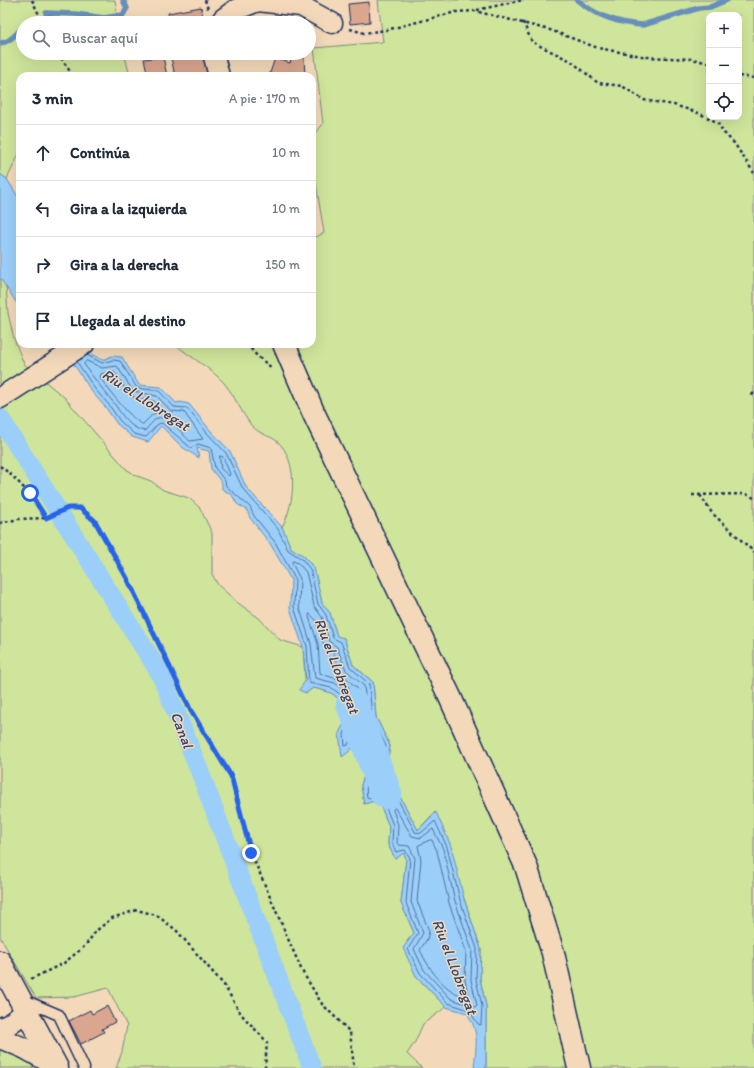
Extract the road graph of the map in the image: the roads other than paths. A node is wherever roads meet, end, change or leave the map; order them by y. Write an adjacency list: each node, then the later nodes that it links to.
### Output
1 (227, 16): 2 (street)
2 (332, 23)
3 (215, 60): 4 (street)
4 (217, 72)
5 (78, 348): 7 (street)
6 (285, 348): 13 (street)
7 (0, 398)
8 (12, 986): 9 (street); 11 (street); 12 (lane)
9 (0, 1028)
10 (0, 1038): 11 (street)
11 (56, 1067)
12 (84, 1068)
13 (579, 1068)

